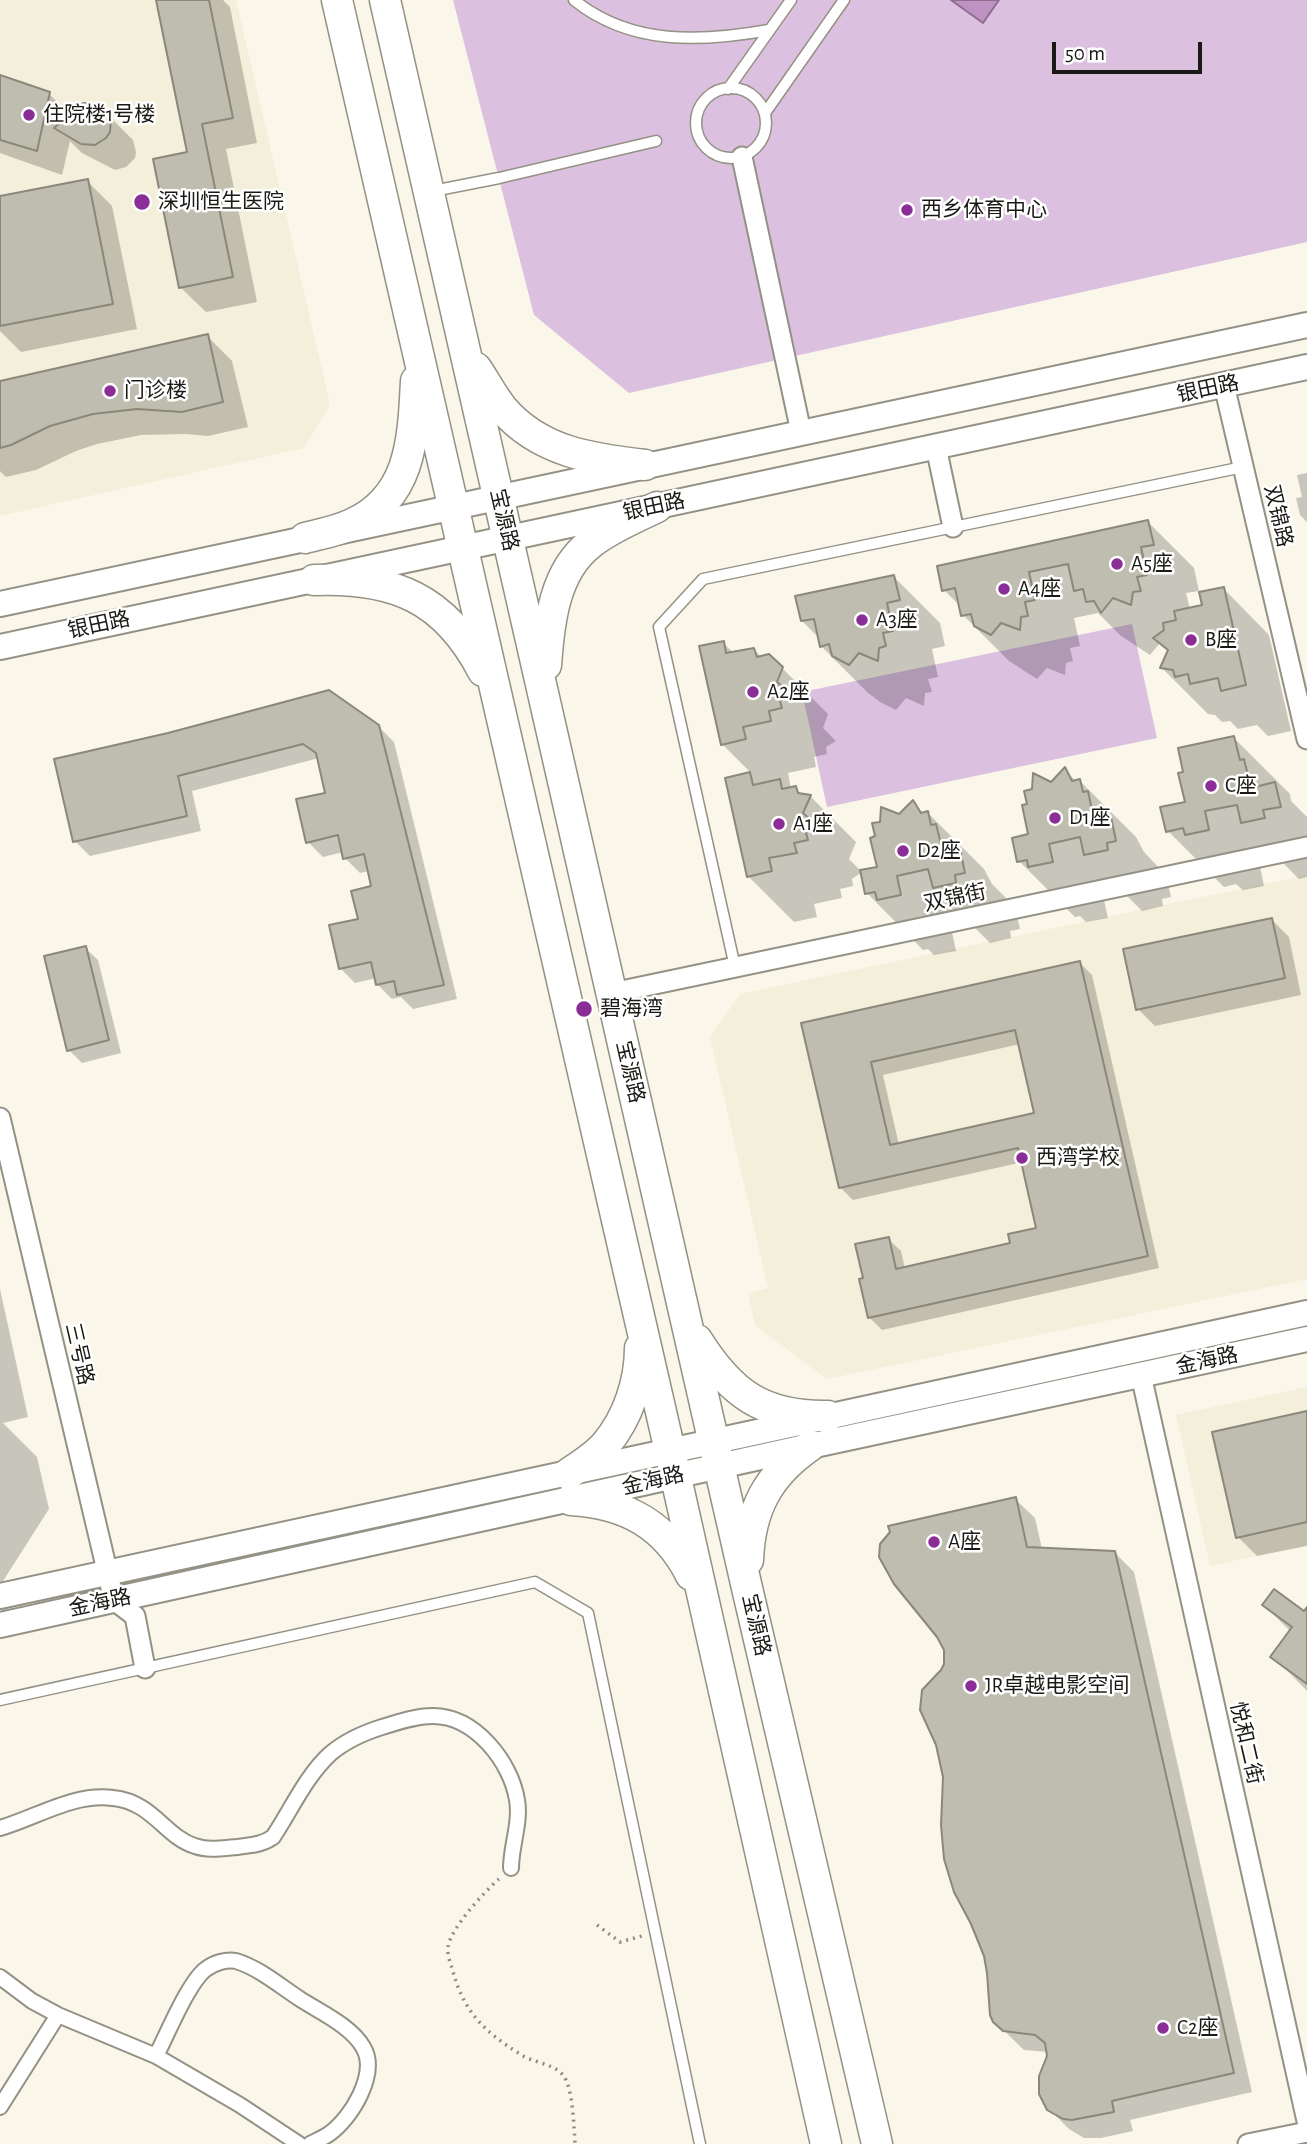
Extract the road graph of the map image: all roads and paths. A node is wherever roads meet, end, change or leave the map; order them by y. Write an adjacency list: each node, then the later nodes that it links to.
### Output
1 (337, 0): 13 (main road)
2 (385, 0): 11 (main road, 宝源路)
3 (574, 0): 6 (lane)
4 (791, 0): 6 (lane)
5 (844, 0): 8 (lane)
6 (769, 30): 7 (lane)
7 (728, 89): 8 (lane); 10 (lane)
8 (765, 113): 10 (lane)
9 (656, 141): 11 (lane)
10 (741, 157): 17 (street)
11 (429, 192): 14 (main road, 宝源路)
12 (1307, 325): 17 (street, 银田路)
13 (414, 328): 22 (main road); 25 (main road)
14 (465, 351): 19 (main road); 21 (main road, 宝源路)
15 (1307, 368): 16 (street, 银田路)
16 (1224, 385): 18 (street, 银田路); 20 (street, 双锦路)
17 (801, 432): 19 (street, 银田路)
18 (936, 447): 23 (street, 银田路); 24 (street)
19 (645, 465): 21 (street, 银田路)
20 (1243, 467): 24 (lane); 33 (street, 双锦路)
21 (499, 497): 22 (street, 银田路); 26 (main road, 宝源路)
22 (454, 506): 25 (street, 银田路); 27 (main road)
23 (657, 507): 26 (street, 银田路); 32 (main road)
24 (953, 527): 35 (lane)
25 (305, 538): 29 (street, 银田路)
26 (508, 538): 27 (street, 银田路); 32 (main road, 宝源路)
27 (463, 548): 28 (street, 银田路); 31 (main road)
28 (314, 580): 30 (street, 银田路); 31 (main road)
29 (0, 604)
30 (0, 646)
31 (497, 696): 39 (main road)
32 (544, 697): 36 (main road, 宝源路)
33 (1306, 726)
34 (1307, 847): 35 (street, 双锦街)
35 (735, 967): 36 (street, 双锦街)
36 (612, 993): 40 (main road, 宝源路)
37 (1, 1123): 48 (street, 三号路)
38 (1307, 1313): 43 (street, 金海路)
39 (640, 1323): 46 (main road); 47 (main road)
40 (687, 1324): 43 (main road); 45 (main road, 宝源路)
41 (1307, 1339): 42 (street, 金海路)
42 (1140, 1375): 44 (street, 金海路); 64 (street, 悦和二街)
43 (828, 1416): 45 (street, 金海路)
44 (810, 1446): 45 (street, 金海路); 49 (main road)
45 (718, 1454): 46 (street, 金海路); 49 (main road, 宝源路)
46 (673, 1463): 47 (street, 金海路); 52 (main road)
47 (570, 1487): 48 (street, 金海路); 51 (street, 金海路); 52 (main road)
48 (107, 1573): 50 (street, 金海路); 51 (street, 三号路)
49 (747, 1588): 71 (main road, 宝源路)
50 (0, 1596)
51 (114, 1600): 53 (street, 金海路); 54 (street)
52 (707, 1618): 70 (main road)
53 (0, 1625)
54 (145, 1668): 55 (lane); 59 (lane)
55 (0, 1700)
56 (0, 1828): 57 (street)
57 (511, 1868): 68 (path)
58 (597, 1925): 59 (path)
59 (655, 1933): 69 (lane)
60 (0, 1977): 61 (street)
61 (58, 2015): 62 (street); 63 (street)
62 (156, 2056): 66 (street); 67 (street)
63 (0, 2106)
64 (1307, 2120)
65 (1307, 2132): 72 (street)
66 (299, 2144)
67 (310, 2144)
68 (575, 2144)
69 (700, 2144)
70 (826, 2144)
71 (877, 2144)
72 (1248, 2144)

